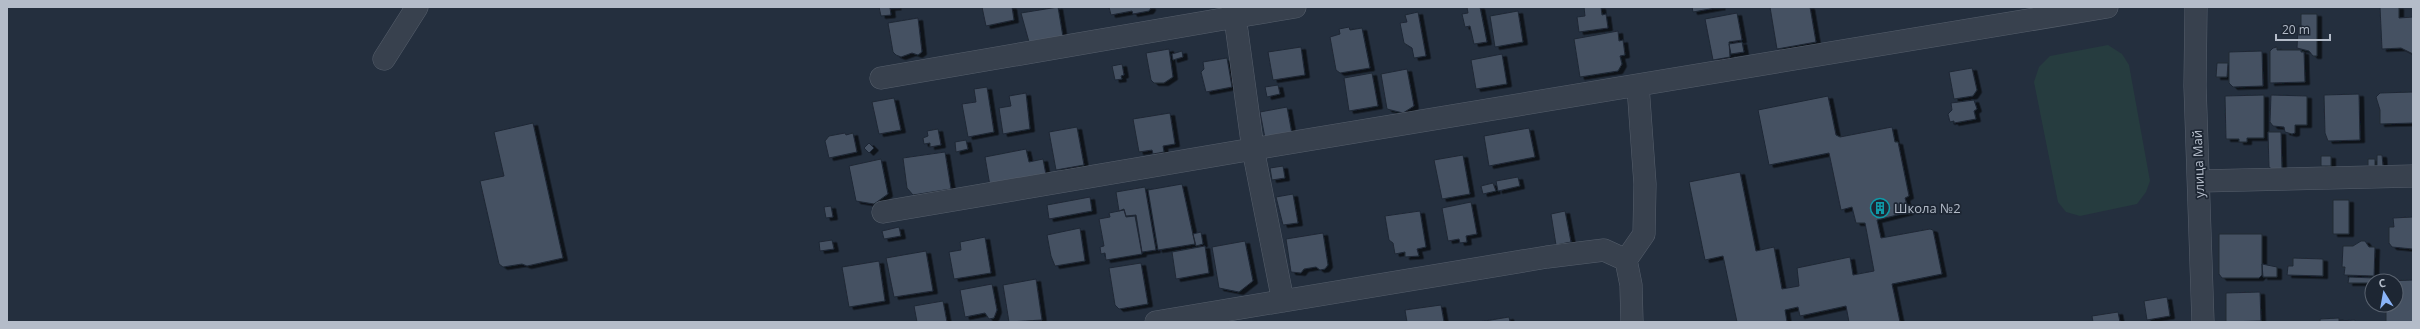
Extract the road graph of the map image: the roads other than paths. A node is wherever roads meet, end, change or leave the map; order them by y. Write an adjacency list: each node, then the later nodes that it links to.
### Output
1 (417, 7): 6 (street)
2 (1294, 7): 5 (street)
3 (2107, 7): 8 (street)
4 (2196, 7): 11 (street, улица Май)
5 (1234, 12): 7 (street); 9 (street)
6 (384, 59)
7 (881, 78)
8 (1638, 86): 9 (street); 13 (street)
9 (1253, 149): 12 (street); 14 (street)
10 (2413, 176): 11 (street)
11 (2200, 181): 17 (street, улица Май)
12 (883, 212)
13 (1626, 260): 14 (street); 16 (street)
14 (1282, 300): 15 (street)
15 (1156, 322)
16 (1632, 322)
17 (2203, 322)

